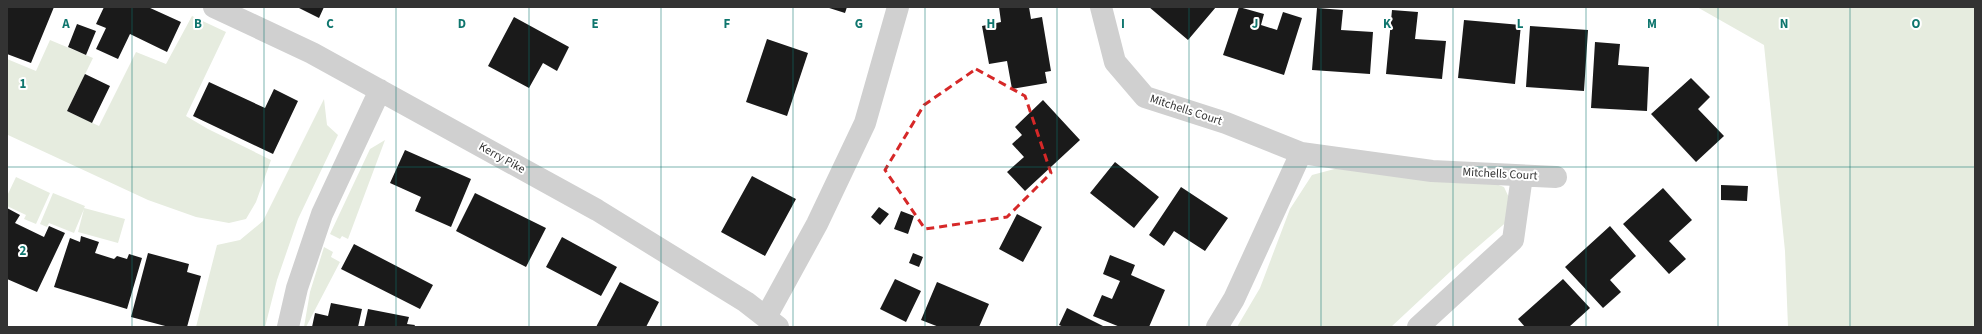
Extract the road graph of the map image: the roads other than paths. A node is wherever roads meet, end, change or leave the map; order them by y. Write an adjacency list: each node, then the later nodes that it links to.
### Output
1 (214, 7): 4 (street, Kerry Pike)
2 (898, 7): 8 (street)
3 (1101, 7): 5 (street, Mitchells Court)
4 (380, 90): 8 (street, Kerry Pike); 9 (street)
5 (1301, 153): 6 (street, Mitchells Court); 10 (street)
6 (1522, 176): 7 (street, Mitchells Court); 11 (street)
7 (1556, 177)
8 (772, 322)
9 (288, 327)
10 (1217, 327)
11 (1418, 327)

